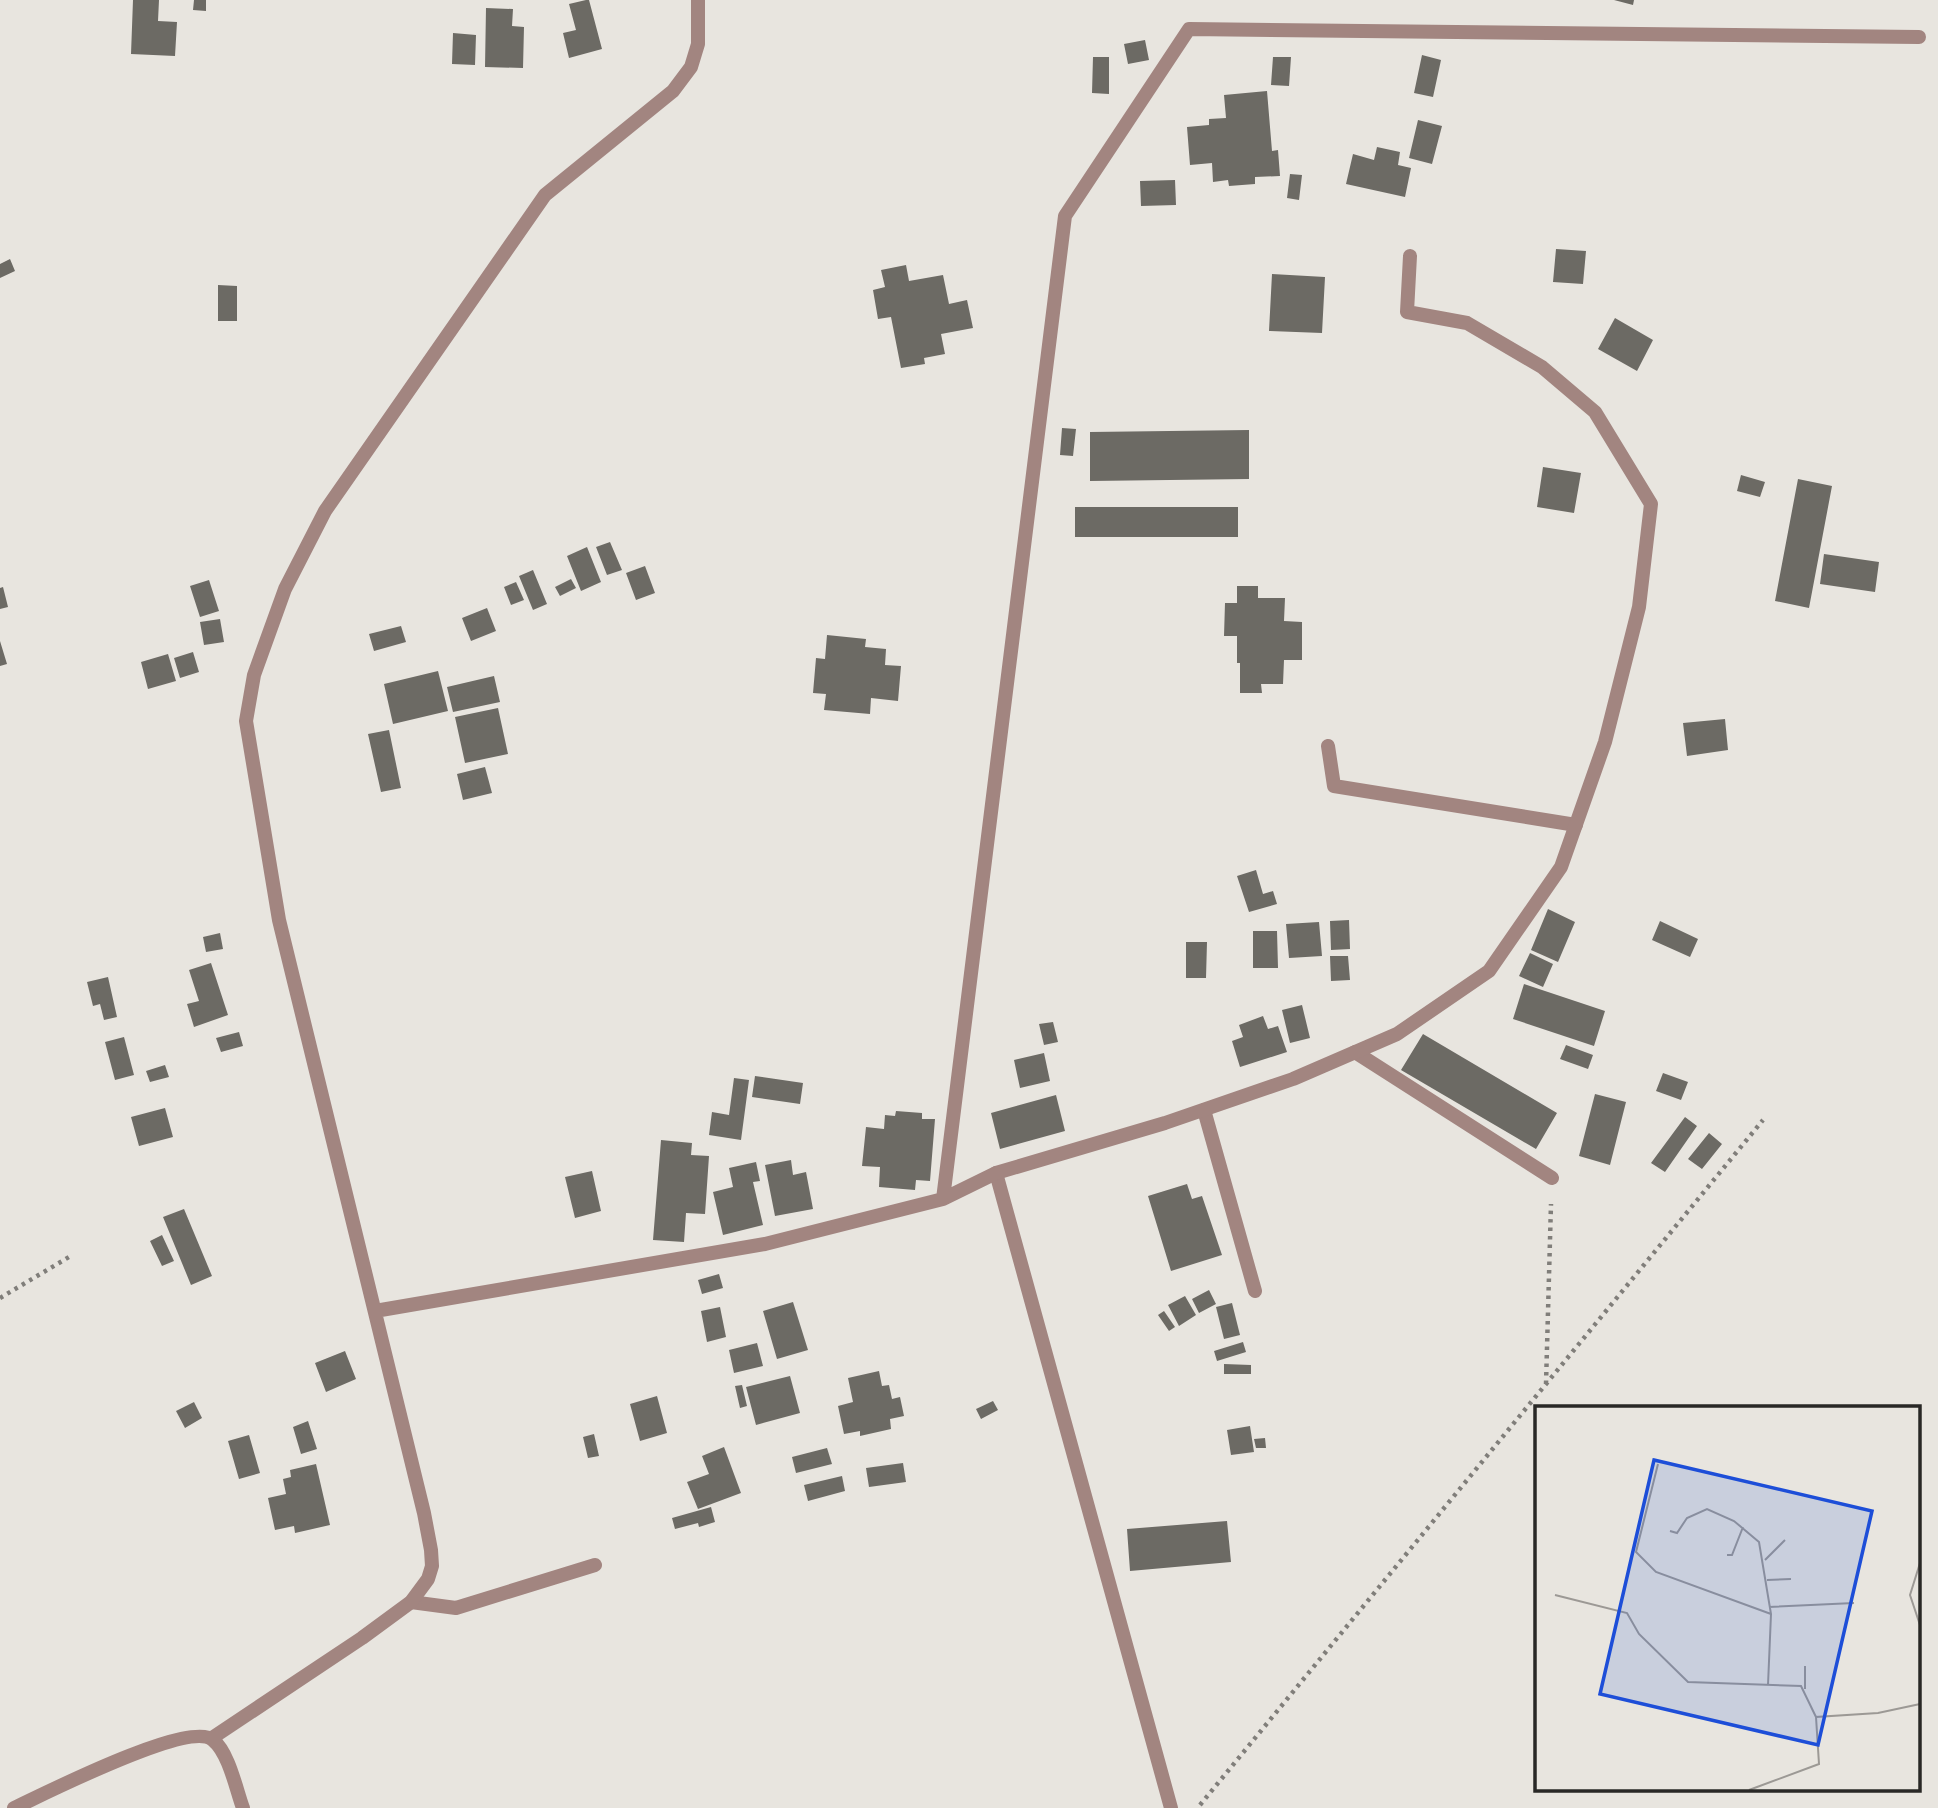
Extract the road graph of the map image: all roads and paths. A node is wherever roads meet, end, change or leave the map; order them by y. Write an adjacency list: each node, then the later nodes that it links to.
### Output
1 (698, 0): 15 (street)
2 (1919, 37): 11 (street)
3 (1410, 256): 5 (street)
4 (1328, 746): 5 (street)
5 (1576, 825): 6 (street)
6 (1355, 1052): 7 (street); 10 (street)
7 (1204, 1110): 9 (street); 13 (street)
8 (1763, 1120): 16 (path)
9 (996, 1173): 11 (street); 22 (street)
10 (1552, 1178): 16 (path)
11 (943, 1199): 15 (street)
12 (69, 1257): 14 (path)
13 (1255, 1291)
14 (0, 1298)
15 (374, 1311): 18 (street)
16 (1546, 1384): 23 (path)
17 (595, 1565): 18 (street)
18 (411, 1602): 19 (street)
19 (212, 1738): 20 (street); 21 (street)
20 (14, 1808)
21 (243, 1808)
22 (1171, 1808)
23 (1197, 1808)

